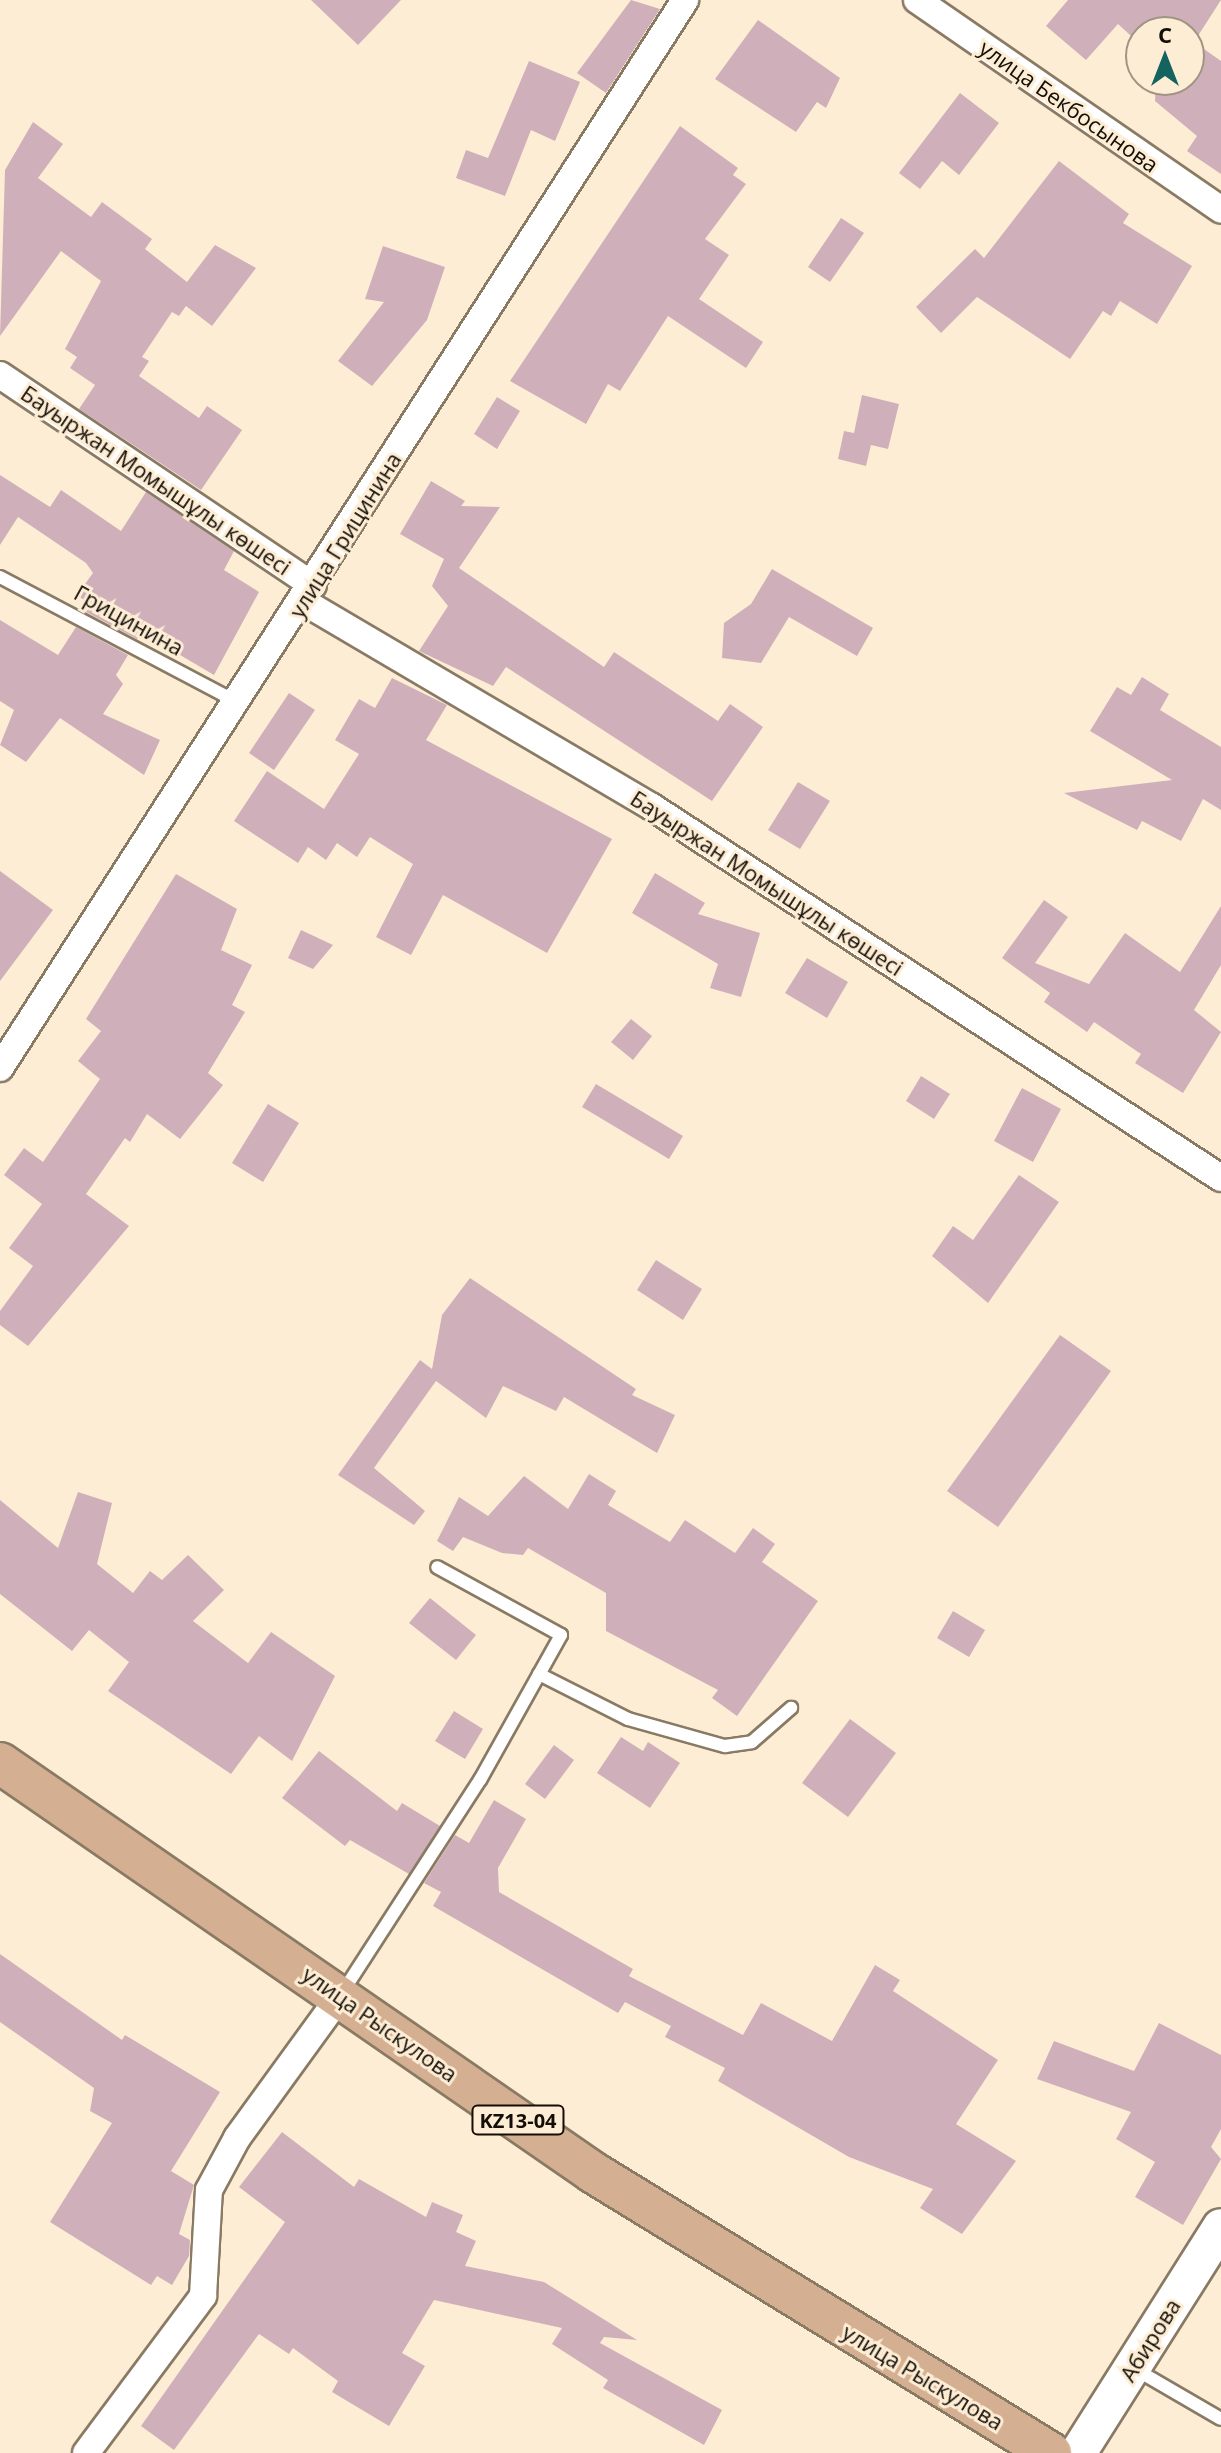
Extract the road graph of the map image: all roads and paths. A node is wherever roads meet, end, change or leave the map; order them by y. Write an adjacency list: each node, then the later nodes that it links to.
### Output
1 (685, 0): 6 (street, улица Грицинина)
2 (917, 0): 3 (street, улица Бекбосынова)
3 (1221, 210)
4 (0, 375): 6 (street, Бауыржан Момышұлы көшесі)
5 (0, 577): 7 (lane, Грицинина)
6 (309, 594): 7 (street, улица Грицинина); 9 (street, Бауыржан Момышұлы көшесі)
7 (237, 702): 8 (street, улица Грицинина)
8 (0, 1068)
9 (1221, 1178)
10 (437, 1567): 11 (lane)
11 (539, 1674): 12 (lane); 14 (lane)
12 (791, 1708)
13 (0, 1763): 14 (main road, улица Рыскулова / KZ13-04)
14 (340, 1996): 18 (street); 19 (main road, улица Рыскулова / KZ13-04)
15 (1221, 2227): 16 (street, Абирова)
16 (1132, 2368): 17 (lane); 20 (street, Абирова)
17 (1221, 2419)
18 (86, 2453)
19 (1051, 2453)
20 (1078, 2453)

